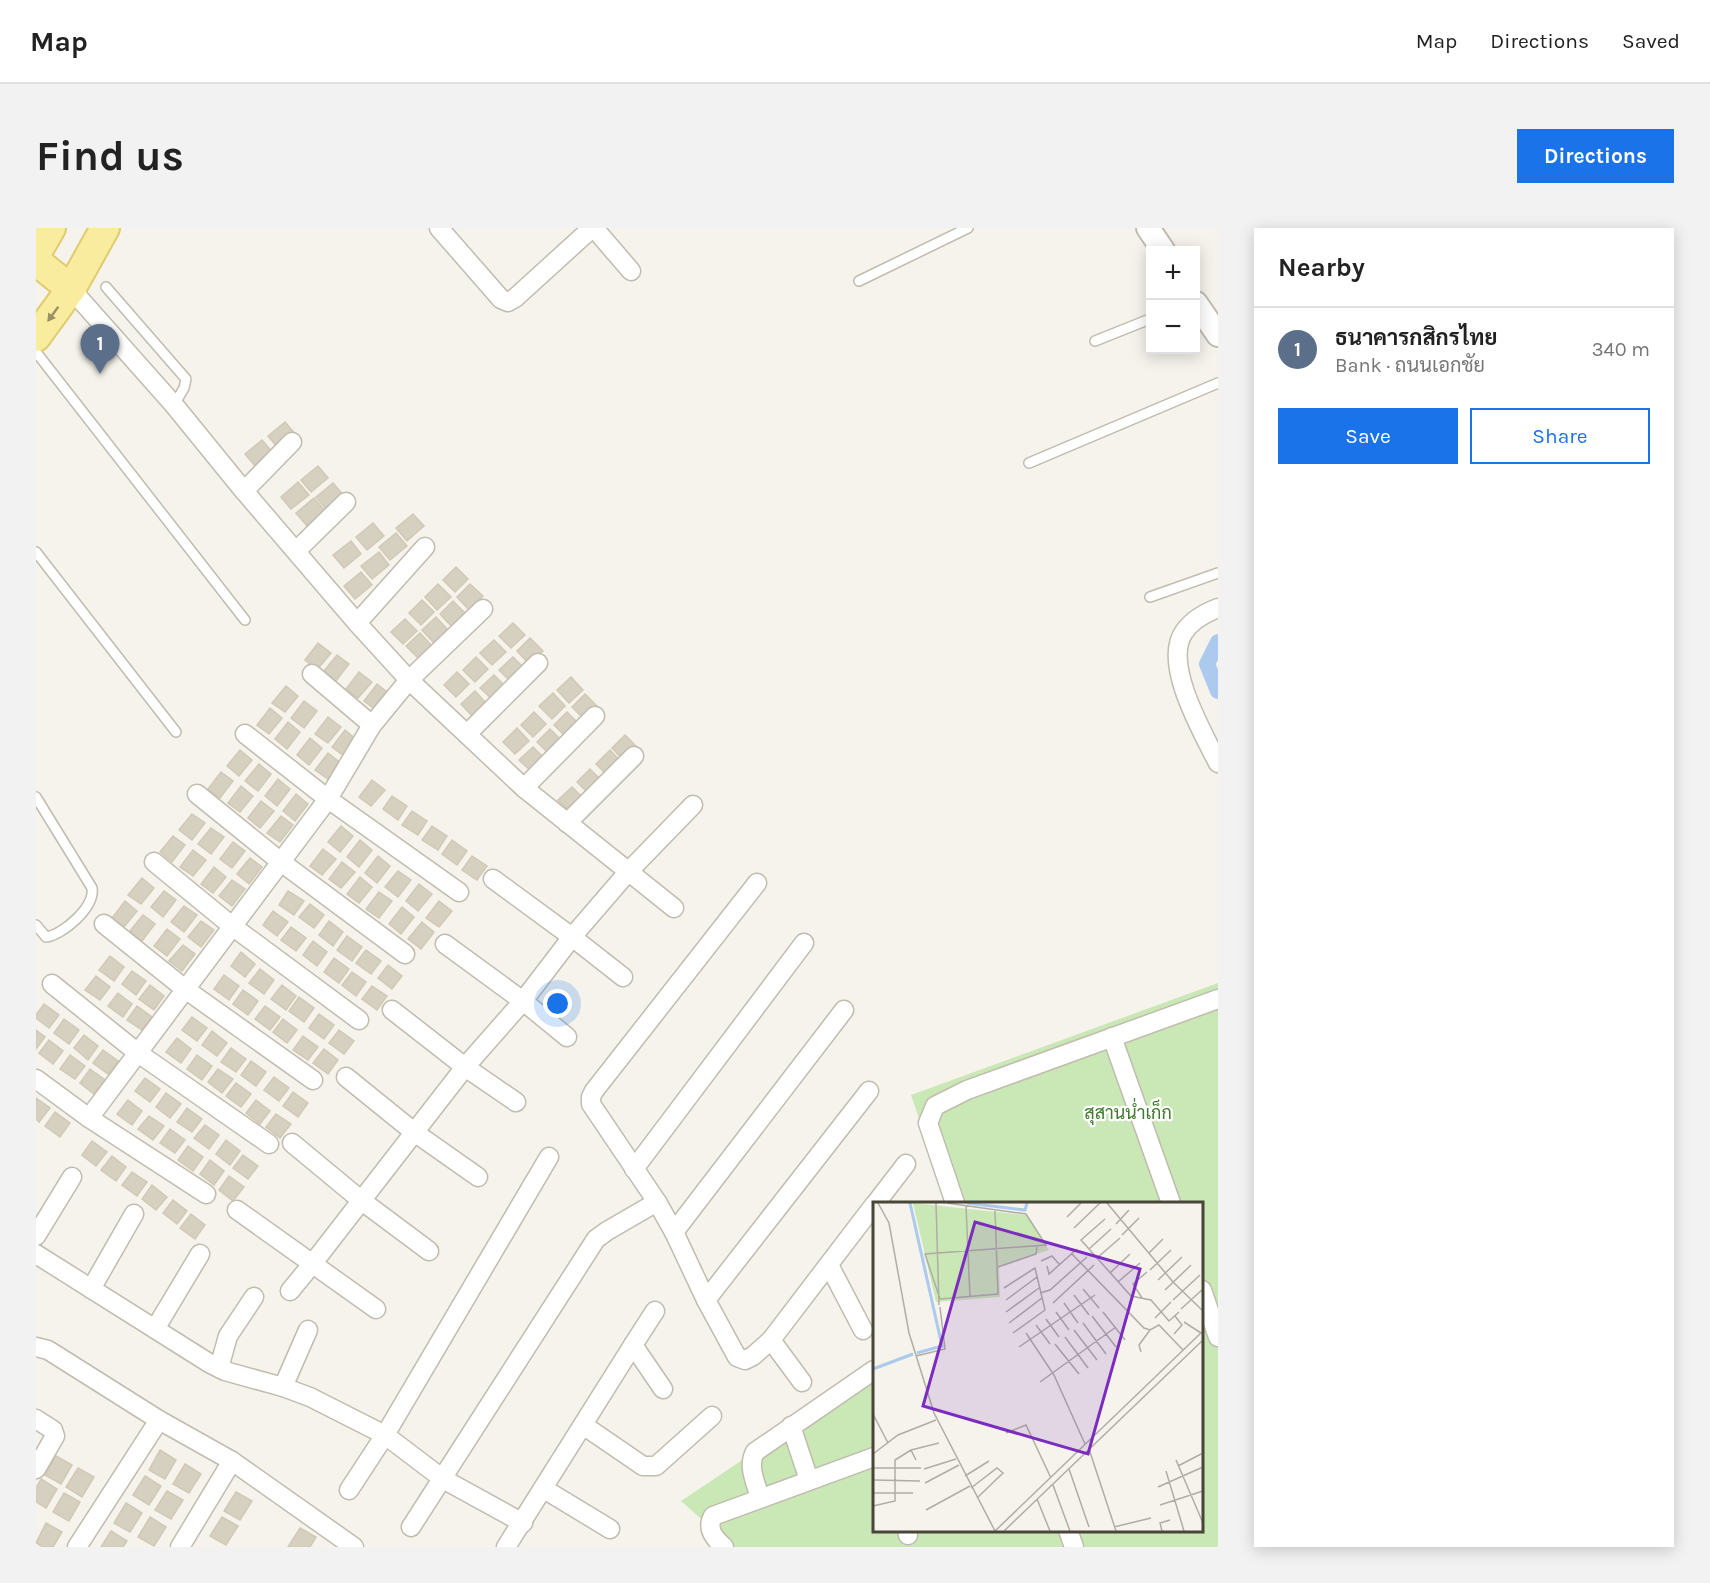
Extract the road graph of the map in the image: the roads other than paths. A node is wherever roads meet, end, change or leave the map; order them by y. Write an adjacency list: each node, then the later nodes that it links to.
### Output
1 (51, 228): 8 (main road)
2 (105, 228): 13 (main road)
3 (439, 228): 4 (street)
4 (593, 228): 10 (street)
5 (968, 228): 11 (lane)
6 (1148, 228): 7 (street)
7 (1160, 246)
8 (36, 254)
9 (36, 261): 13 (main road)
10 (631, 271)
11 (859, 281)
12 (106, 287): 21 (lane)
13 (71, 289): 17 (main road, one-way to 17); 21 (street)
14 (1200, 309): 16 (street)
15 (1146, 321): 18 (lane)
16 (1218, 335)
17 (36, 338)
18 (1095, 341)
19 (36, 352): 33 (lane)
20 (1218, 382): 23 (lane)
21 (174, 405): 24 (street)
22 (292, 442): 24 (street)
23 (1029, 463)
24 (244, 491): 27 (street)
25 (346, 502): 27 (street)
26 (425, 547): 34 (street)
27 (296, 551): 34 (street)
28 (36, 552): 40 (lane)
29 (1218, 573): 30 (lane)
30 (1150, 597)
31 (1218, 608): 44 (street)
32 (483, 609): 37 (street)
33 (244, 620)
34 (357, 623): 37 (street)
35 (538, 663): 42 (street)
36 (312, 674): 39 (street)
37 (410, 680): 39 (street); 42 (street)
38 (595, 716): 45 (street)
39 (372, 725): 48 (street)
40 (176, 732)
41 (245, 734): 48 (street)
42 (467, 734): 45 (street)
43 (634, 756): 50 (street)
44 (1218, 763)
45 (524, 788): 50 (street)
46 (197, 794): 52 (street)
47 (36, 797): 59 (lane)
48 (328, 800): 52 (street); 56 (street)
49 (693, 805): 53 (street)
50 (567, 824): 53 (street)
51 (154, 862): 60 (street)
52 (281, 862): 60 (street); 64 (street)
53 (628, 872): 57 (street); 61 (street)
54 (493, 879): 61 (street)
55 (757, 882): 88 (street)
56 (459, 892)
57 (674, 908)
58 (104, 924): 67 (street)
59 (36, 925)
60 (232, 926): 67 (street); 72 (street)
61 (573, 937): 65 (street); 69 (street)
62 (804, 943): 88 (street)
63 (445, 944): 69 (street)
64 (405, 954)
65 (623, 977)
66 (52, 984): 75 (street)
67 (185, 989): 75 (street); 79 (street)
68 (1218, 999): 74 (street)
69 (523, 1001): 73 (street); 76 (street)
70 (392, 1010): 76 (street)
71 (844, 1010): 100 (street)
72 (359, 1020)
73 (567, 1037)
74 (1112, 1037): 95 (street); 96 (street)
75 (138, 1053): 82 (street); 85 (street)
76 (465, 1067): 81 (street); 83 (street)
77 (346, 1077): 83 (street)
78 (36, 1079): 82 (street)
79 (313, 1080)
80 (868, 1091): 111 (street)
81 (516, 1102)
82 (89, 1118): 91 (street)
83 (414, 1132): 90 (street); 92 (street)
84 (292, 1143): 92 (street)
85 (268, 1144)
86 (549, 1157): 131 (street)
87 (906, 1164): 94 (street)
88 (634, 1169): 93 (street)
89 (72, 1177): 101 (street)
90 (478, 1177)
91 (206, 1194)
92 (362, 1200): 102 (street); 105 (street)
93 (657, 1202): 100 (street); 135 (street)
94 (878, 1202)
95 (956, 1202)
96 (1171, 1202)
97 (873, 1208): 106 (street)
98 (237, 1210): 105 (street)
99 (134, 1214): 107 (street)
100 (674, 1232): 111 (street)
101 (36, 1236)
102 (429, 1251)
103 (36, 1254): 107 (street)
104 (200, 1254): 114 (street)
105 (313, 1263): 108 (street); 112 (street)
106 (829, 1265): 116 (street); 118 (street)
107 (91, 1289): 114 (street)
108 (290, 1291)
109 (1203, 1294): 117 (street)
110 (254, 1297): 121 (street)
111 (706, 1300): 118 (street)
112 (376, 1309)
113 (655, 1311): 119 (street)
114 (154, 1329): 121 (street)
115 (308, 1330): 124 (street)
116 (862, 1330)
117 (1214, 1335)
118 (771, 1340): 123 (street)
119 (633, 1345): 125 (street); 129 (street)
120 (36, 1347): 128 (street)
121 (219, 1368): 124 (street)
122 (873, 1371): 130 (street)
123 (802, 1382)
124 (283, 1387): 131 (street)
125 (663, 1389)
126 (712, 1416): 129 (street)
127 (36, 1419): 134 (street)
128 (159, 1420): 133 (street); 145 (street)
129 (583, 1425): 137 (street)
130 (791, 1426): 136 (street); 139 (street)
131 (385, 1435): 135 (street); 138 (street)
132 (873, 1456): 136 (street)
133 (232, 1461): 144 (street); 146 (street)
134 (36, 1469)
135 (443, 1479): 140 (street); 141 (street)
136 (809, 1480): 139 (street)
137 (544, 1489): 140 (street); 142 (street)
138 (349, 1490)
139 (760, 1498): 148 (street)
140 (523, 1522): 147 (street)
141 (411, 1527)
142 (610, 1529)
143 (1069, 1532): 149 (street)
144 (346, 1545)
145 (77, 1547)
146 (180, 1547)
147 (506, 1547)
148 (724, 1547)
149 (1074, 1547)

